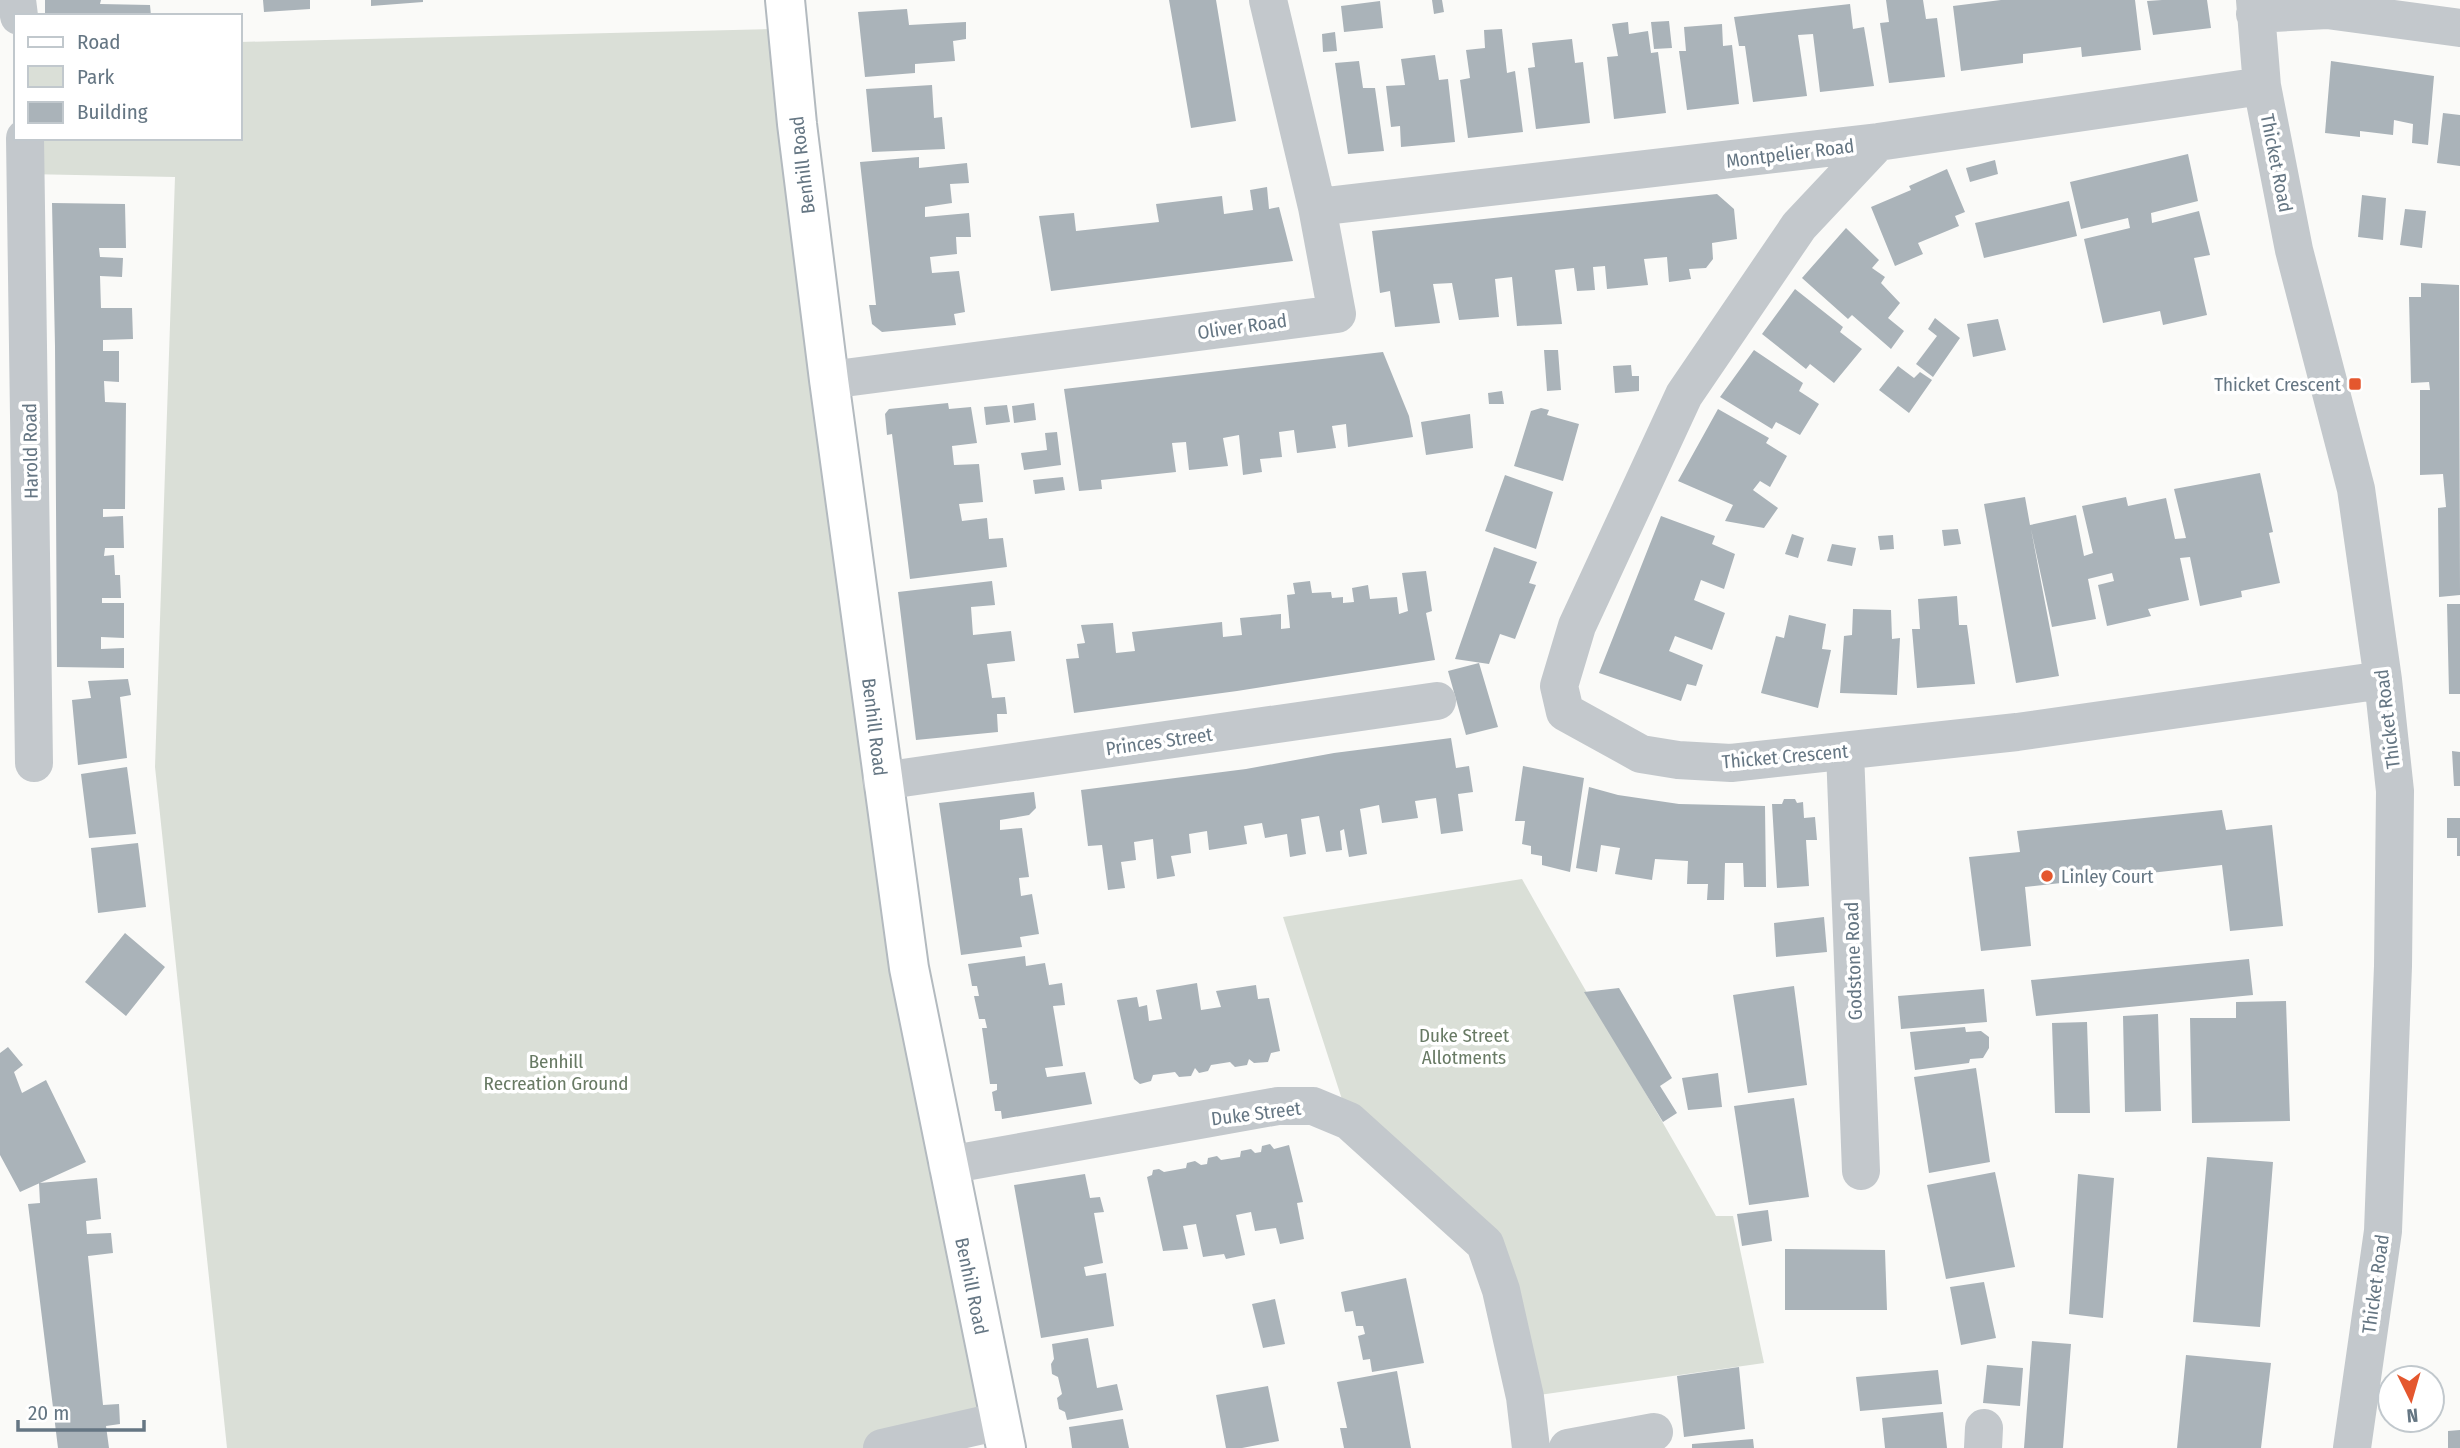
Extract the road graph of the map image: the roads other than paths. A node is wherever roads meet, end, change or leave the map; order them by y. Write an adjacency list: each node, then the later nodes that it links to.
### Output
1 (785, 0): 9 (street, Benhill Road)
2 (1268, 0): 8 (street, Oliver Road)
3 (2255, 7): 4 (street); 5 (street, Thicket Road)
4 (2460, 28)
5 (2262, 86): 7 (street, Montpelier Road); 10 (street, Thicket Road)
6 (25, 140): 13 (street, Harold Road)
7 (1878, 142): 8 (street, Montpelier Road); 12 (street, Thicket Crescent)
8 (1317, 207): 9 (street, Oliver Road)
9 (828, 380): 14 (street, Benhill Road)
10 (2383, 680): 12 (street, Thicket Crescent); 22 (street, Thicket Road)
11 (1437, 701): 14 (street, Princes Street)
12 (1845, 751): 16 (street, Godstone Road)
13 (34, 763)
14 (882, 781): 15 (street, Benhill Road)
15 (947, 1166): 18 (street, Benhill Road); 20 (street, Duke Street)
16 (1861, 1171)
17 (1654, 1432): 21 (street)
18 (1003, 1434): 19 (street)
19 (882, 1448)
20 (1531, 1448)
21 (1568, 1448)
22 (2352, 1448)

